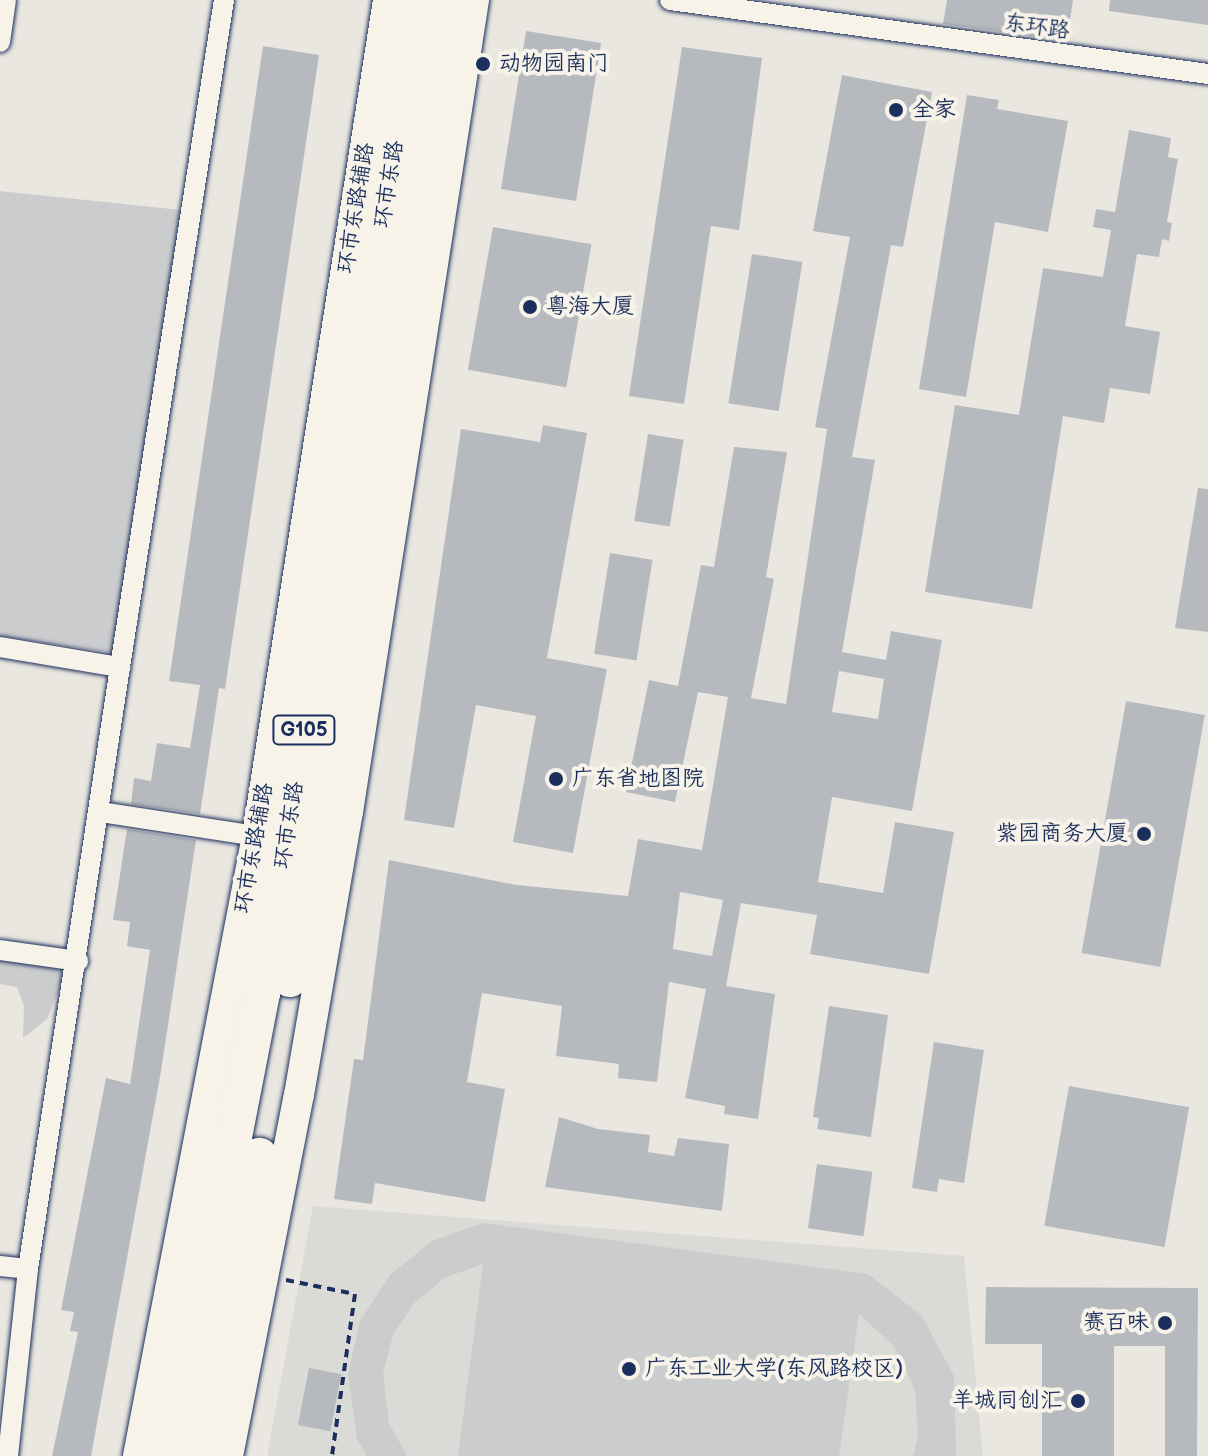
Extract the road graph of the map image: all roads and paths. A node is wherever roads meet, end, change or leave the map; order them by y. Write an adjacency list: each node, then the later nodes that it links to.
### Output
1 (6, 0): 6 (street)
2 (224, 0): 9 (street)
3 (474, 0): 21 (main road)
4 (670, 0): 7 (street, 东环路)
5 (412, 1): 11 (highway, 环市东路 / G105); 20 (highway, 环市东路 / G105)
6 (0, 42)
7 (1208, 74)
8 (0, 647): 9 (street)
9 (120, 667): 10 (street)
10 (100, 812): 11 (street); 13 (street)
11 (272, 838): 18 (main road, 环市东路辅路); 19 (highway, 环市东路 / G105)
12 (0, 950): 13 (street)
13 (78, 961): 15 (street)
14 (0, 1266): 15 (street)
15 (28, 1269): 17 (street)
16 (285, 1280): 22 (path)
17 (8, 1456)
18 (138, 1456)
19 (171, 1456)
20 (200, 1456)
21 (228, 1456)
22 (332, 1456)

